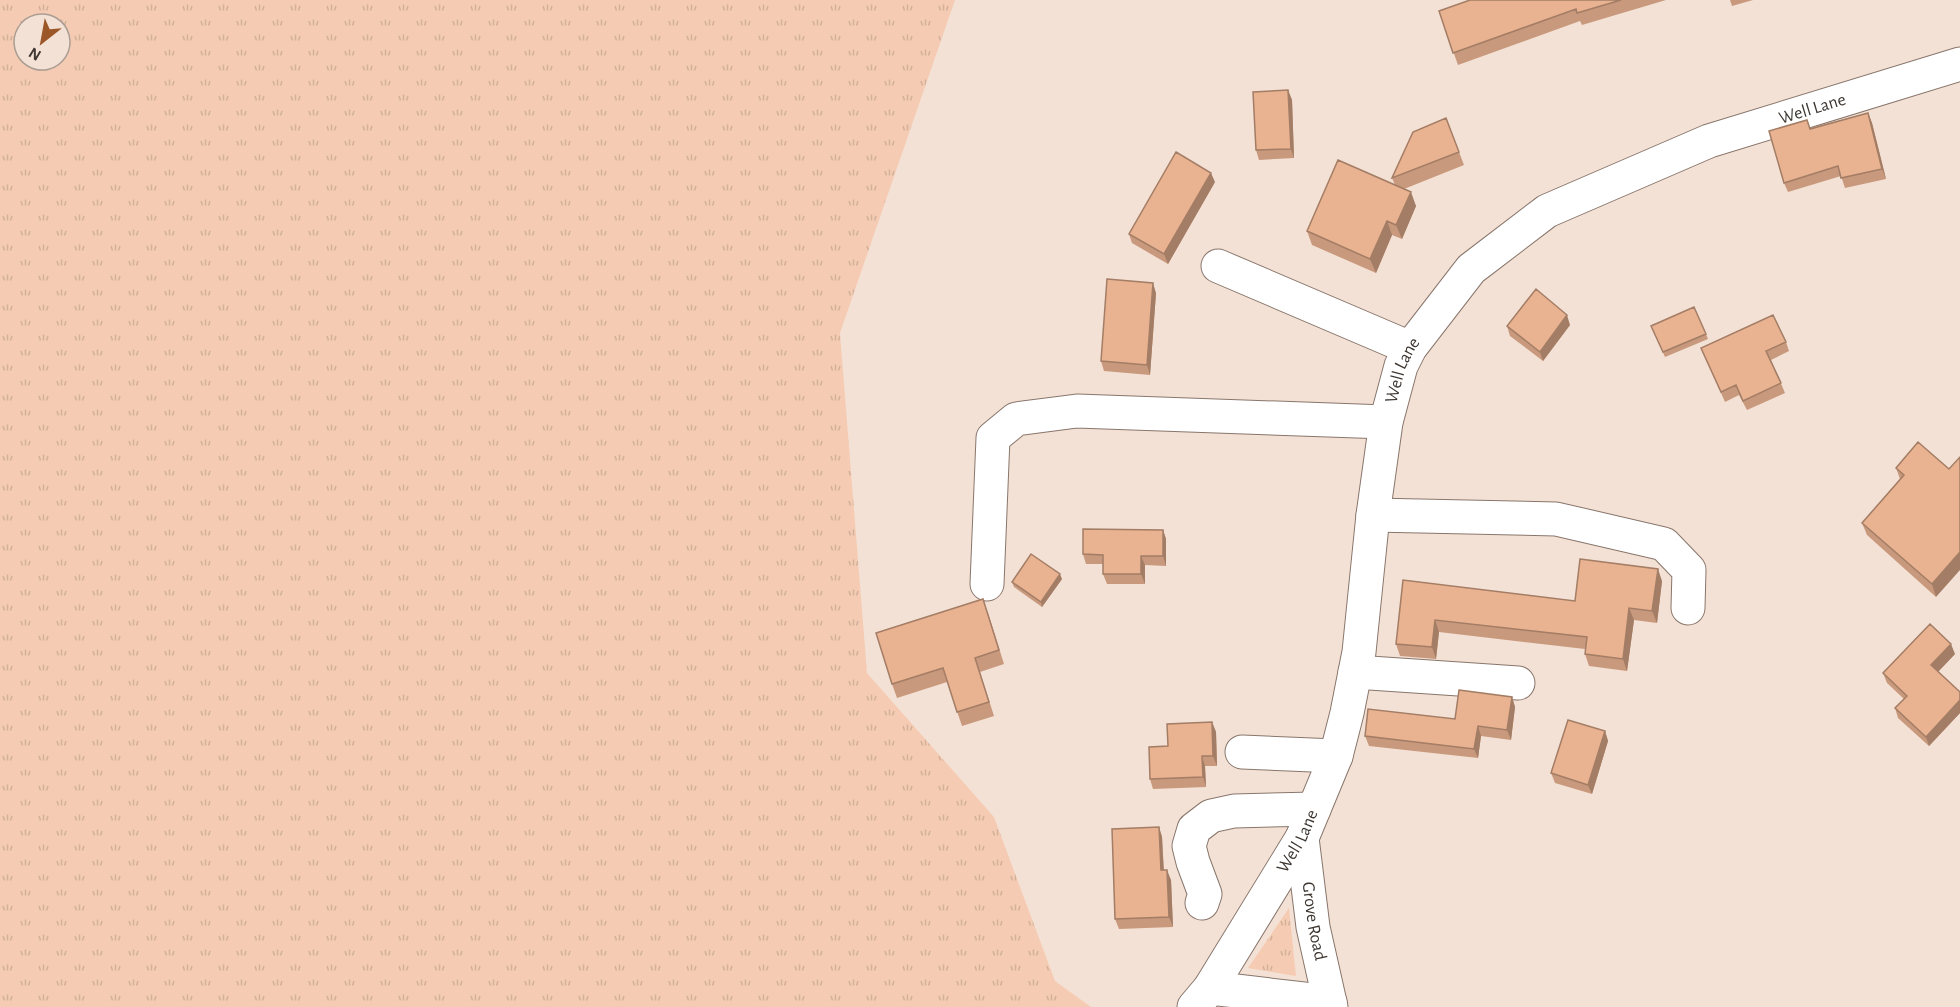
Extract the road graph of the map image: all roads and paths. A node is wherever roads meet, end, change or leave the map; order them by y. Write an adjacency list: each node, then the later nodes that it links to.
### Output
1 (1960, 64): 3 (street, Well Lane)
2 (1218, 266): 3 (street)
3 (1410, 348): 4 (street, Well Lane)
4 (1386, 422): 5 (street, Well Lane); 6 (street)
5 (1373, 515): 7 (street); 8 (street, Well Lane)
6 (987, 584)
7 (1688, 608)
8 (1355, 672): 9 (street); 11 (street, Well Lane)
9 (1518, 683)
10 (1242, 752): 11 (street)
11 (1336, 756): 12 (street, Well Lane)
12 (1308, 824): 13 (street); 14 (street, Well Lane); 15 (street, Grove Road)
13 (1202, 903)
14 (1202, 998): 15 (street, Grove Road)
15 (1330, 1005)

